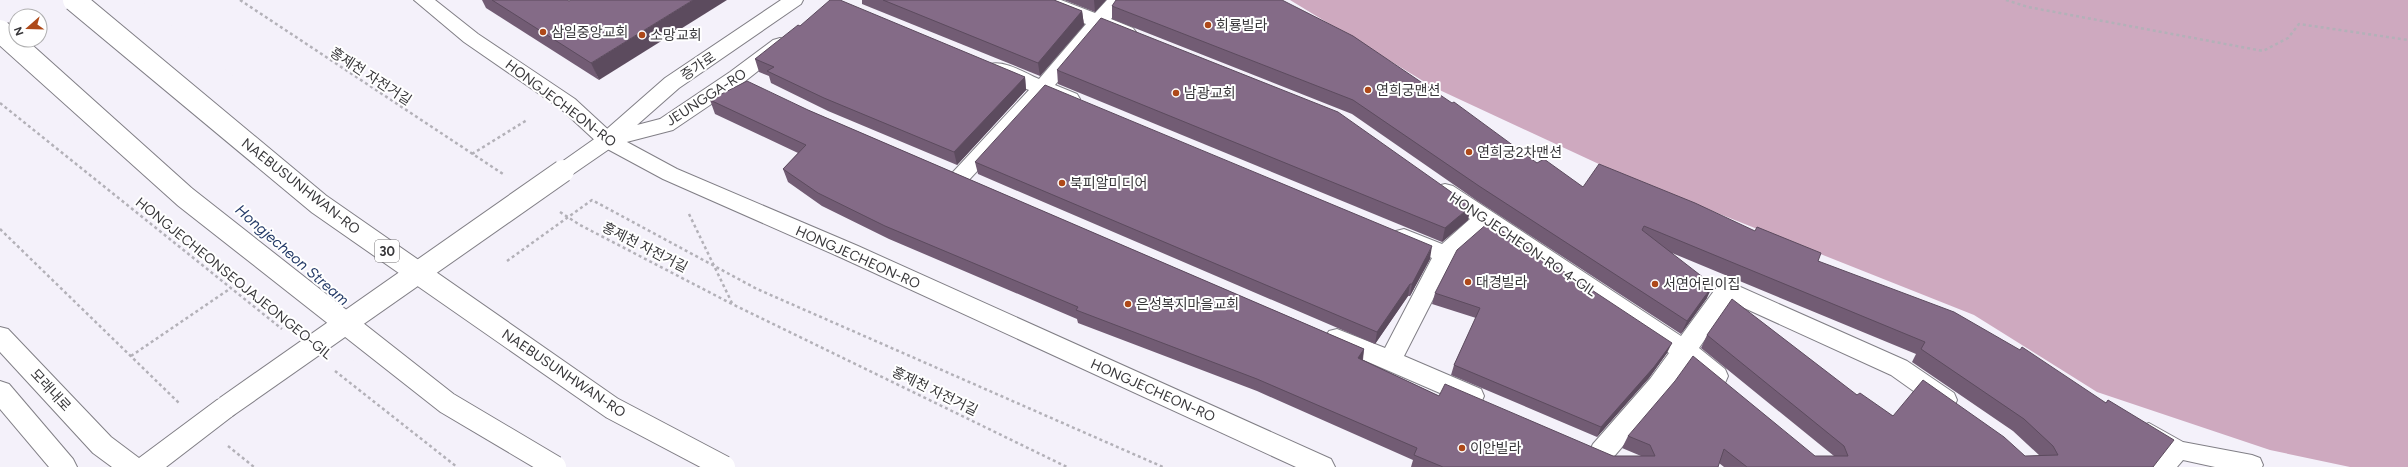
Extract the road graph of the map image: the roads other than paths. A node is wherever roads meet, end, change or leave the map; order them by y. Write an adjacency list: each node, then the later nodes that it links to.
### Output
1 (74, 0): 39 (main road, NAEBUSUNHWAN-RO / 30, bridge)
2 (422, 0): 15 (main road, HONGJECHEON-RO)
3 (794, 0): 15 (main road, 증가로)
4 (1043, 0): 6 (main road)
5 (1118, 0): 6 (main road)
6 (1100, 22): 9 (main road); 13 (main road)
7 (0, 31): 38 (main road, bridge)
8 (793, 34): 11 (main road, JEUNGGA-RO)
9 (1142, 38)
10 (976, 60): 13 (main road)
11 (737, 77): 12 (main road); 15 (main road, JEUNGGA-RO)
12 (758, 87)
13 (1042, 88): 14 (main road); 17 (main road)
14 (1086, 106)
15 (607, 140): 37 (main road, JEUNGGA-RO, bridge); 40 (main road, HONGJECHEON-RO)
16 (938, 167): 17 (main road)
17 (960, 177): 19 (main road)
18 (1428, 180): 20 (main road, HONGJECHEON-RO 4-GIL)
19 (981, 186)
20 (1485, 219): 22 (main road); 25 (main road, HONGJECHEON-RO 4-GIL)
21 (1387, 230): 22 (main road)
22 (1445, 254): 26 (main road)
23 (1320, 331): 26 (main road)
24 (0, 336): 36 (main road, 모래내로)
25 (1684, 350): 27 (main road, HONGJECHEON-RO 4-GIL); 30 (main road); 32 (main road)
26 (1390, 361): 29 (main road)
27 (1734, 391)
28 (1, 395): 35 (main road)
29 (1492, 405)
30 (1964, 413)
31 (2132, 422): 33 (lane)
32 (1580, 443)
33 (2178, 450): 34 (lane); 41 (lane)
34 (2252, 466)
35 (64, 467)
36 (131, 467)
37 (147, 467)
38 (555, 467)
39 (724, 467)
40 (1322, 467)
41 (2164, 467)

